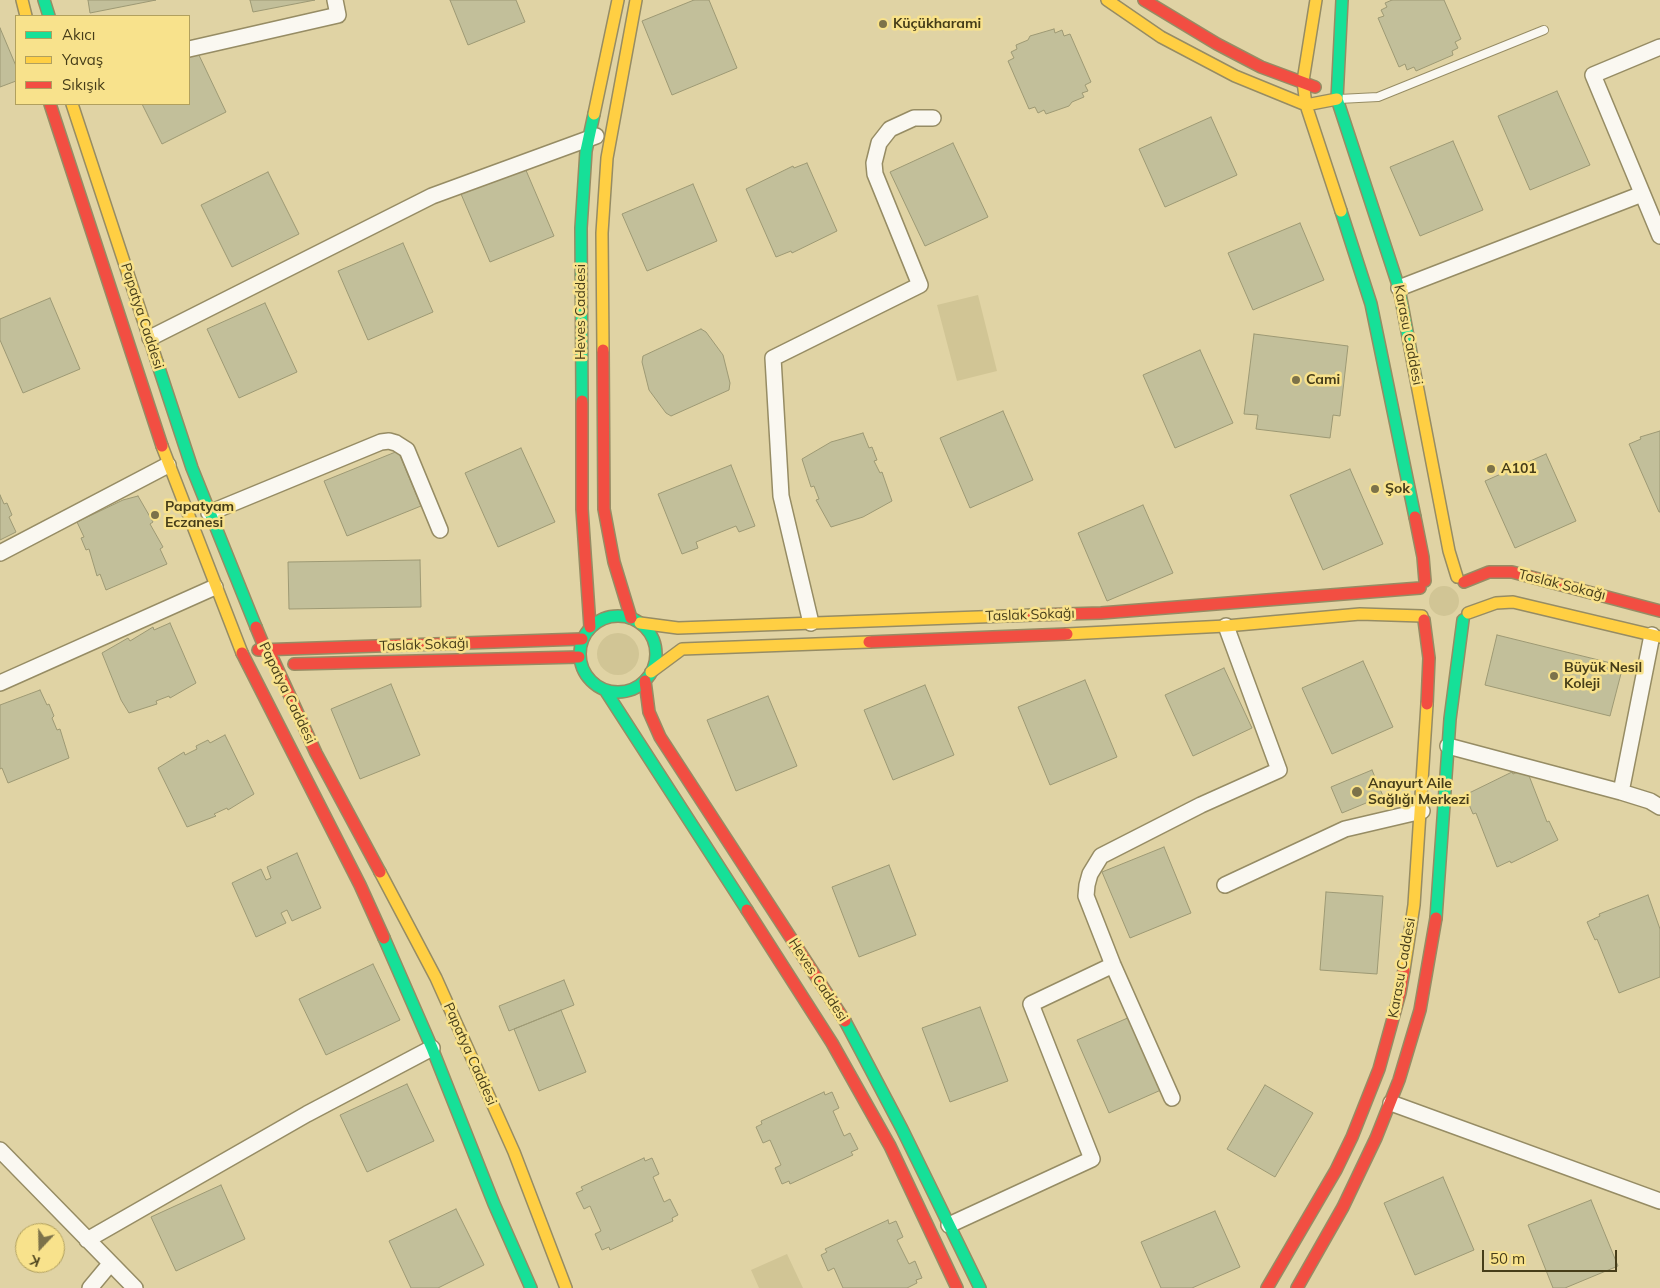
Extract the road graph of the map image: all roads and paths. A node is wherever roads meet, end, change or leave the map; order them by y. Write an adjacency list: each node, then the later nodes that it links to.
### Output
1 (22, 0): 10 (street)
2 (44, 0): 11 (street)
3 (335, 0): 14 (street)
4 (618, 0): 22 (street, Heves Caddesi)
5 (636, 0): 21 (street, Heves Caddesi)
6 (1107, 0): 19 (street)
7 (1144, 0): 15 (street)
8 (1316, 0): 15 (street)
9 (1342, 0): 16 (street)
10 (26, 15)
11 (49, 15)
12 (1544, 30): 16 (lane)
13 (1660, 46): 23 (street)
14 (190, 49)
15 (1303, 82): 16 (street); 19 (street)
16 (1337, 99): 19 (street); 25 (street, Karasu Caddesi)
17 (50, 105): 27 (street, Papatya Caddesi)
18 (72, 105): 26 (street, Papatya Caddesi)
19 (1306, 105): 31 (street)
20 (933, 118): 38 (street)
21 (611, 131): 22 (street); 37 (street, Heves Caddesi)
22 (588, 139): 26 (street); 40 (street, Heves Caddesi)
23 (1642, 194): 24 (street); 25 (street)
24 (1660, 236)
25 (1399, 288): 32 (street, Karasu Caddesi)
26 (150, 338): 28 (street, Papatya Caddesi)
27 (168, 465): 30 (street); 33 (street, Papatya Caddesi)
28 (209, 513): 29 (street); 43 (street, Papatya Caddesi)
29 (440, 530)
30 (0, 553)
31 (1422, 584): 32 (street); 36 (street); 38 (street, Taslak Sokağı)
32 (1465, 586): 34 (street, Taslak Sokağı); 35 (street)
33 (215, 587): 46 (street, Papatya Caddesi); 48 (street)
34 (1660, 610)
35 (1466, 617): 36 (street); 41 (street, Taslak Sokağı); 50 (street, Karasu Caddesi)
36 (1423, 618): 39 (street, Taslak Sokağı); 53 (street, Karasu Caddesi)
37 (635, 620): 38 (street, Taslak Sokağı); 40 (street); 47 (street)
38 (811, 623)
39 (1226, 626): 47 (street, Taslak Sokağı); 55 (street)
40 (590, 627): 42 (street)
41 (1656, 636): 51 (street)
42 (582, 639): 43 (street, Taslak Sokağı); 44 (street)
43 (266, 651): 45 (street, Papatya Caddesi); 46 (street)
44 (580, 657): 45 (street, Taslak Sokağı); 49 (street)
45 (276, 665): 46 (street); 67 (street, Papatya Caddesi)
46 (247, 667): 56 (street, Papatya Caddesi)
47 (648, 676): 49 (street); 61 (street, Heves Caddesi)
48 (0, 683)
49 (605, 690): 68 (street, Heves Caddesi)
50 (1448, 746): 51 (street); 58 (street, Karasu Caddesi)
51 (1621, 792): 52 (street)
52 (1660, 807)
53 (1422, 811): 54 (street); 70 (street, Karasu Caddesi)
54 (1225, 885)
55 (1113, 965): 57 (street); 61 (street)
56 (432, 1048): 62 (street); 66 (street, Papatya Caddesi)
57 (1172, 1098)
58 (1391, 1103): 60 (street); 71 (street, Karasu Caddesi)
59 (0, 1150): 62 (street)
60 (1660, 1201)
61 (950, 1225): 69 (street, Heves Caddesi)
62 (87, 1240): 63 (street)
63 (110, 1264): 64 (street); 65 (street)
64 (90, 1288)
65 (134, 1288)
66 (531, 1288)
67 (566, 1288)
68 (956, 1288)
69 (980, 1288)
70 (1266, 1288)
71 (1297, 1288)

